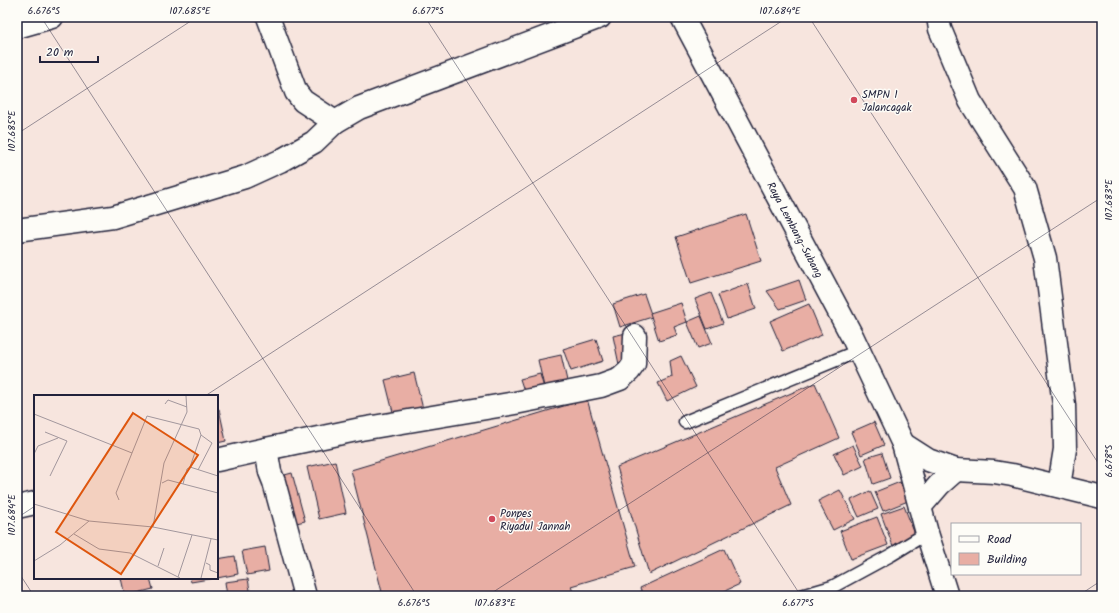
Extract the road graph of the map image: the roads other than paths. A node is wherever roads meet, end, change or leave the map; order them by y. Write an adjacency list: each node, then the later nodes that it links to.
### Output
1 (52, 17): 6 (street)
2 (268, 17): 7 (street)
3 (600, 17): 7 (street)
4 (682, 17): 10 (street, Raya Lembang-Subang)
5 (938, 17): 16 (street)
6 (17, 26)
7 (335, 122): 8 (street)
8 (17, 230)
9 (635, 336): 13 (street)
10 (858, 351): 11 (lane); 12 (street, Raya Lembang-Subang)
11 (685, 422)
12 (903, 444): 15 (street); 20 (street, Raya Lembang-Subang)
13 (266, 449): 14 (street); 22 (street)
14 (218, 460)
15 (956, 470): 16 (street); 20 (street)
16 (1059, 486): 17 (street)
17 (1102, 497)
18 (34, 503): 19 (street)
19 (17, 507)
20 (920, 507): 21 (street, Raya Lembang-Subang)
21 (927, 533): 23 (lane); 24 (street, Raya Lembang-Subang)
22 (305, 596)
23 (801, 596)
24 (947, 596)

